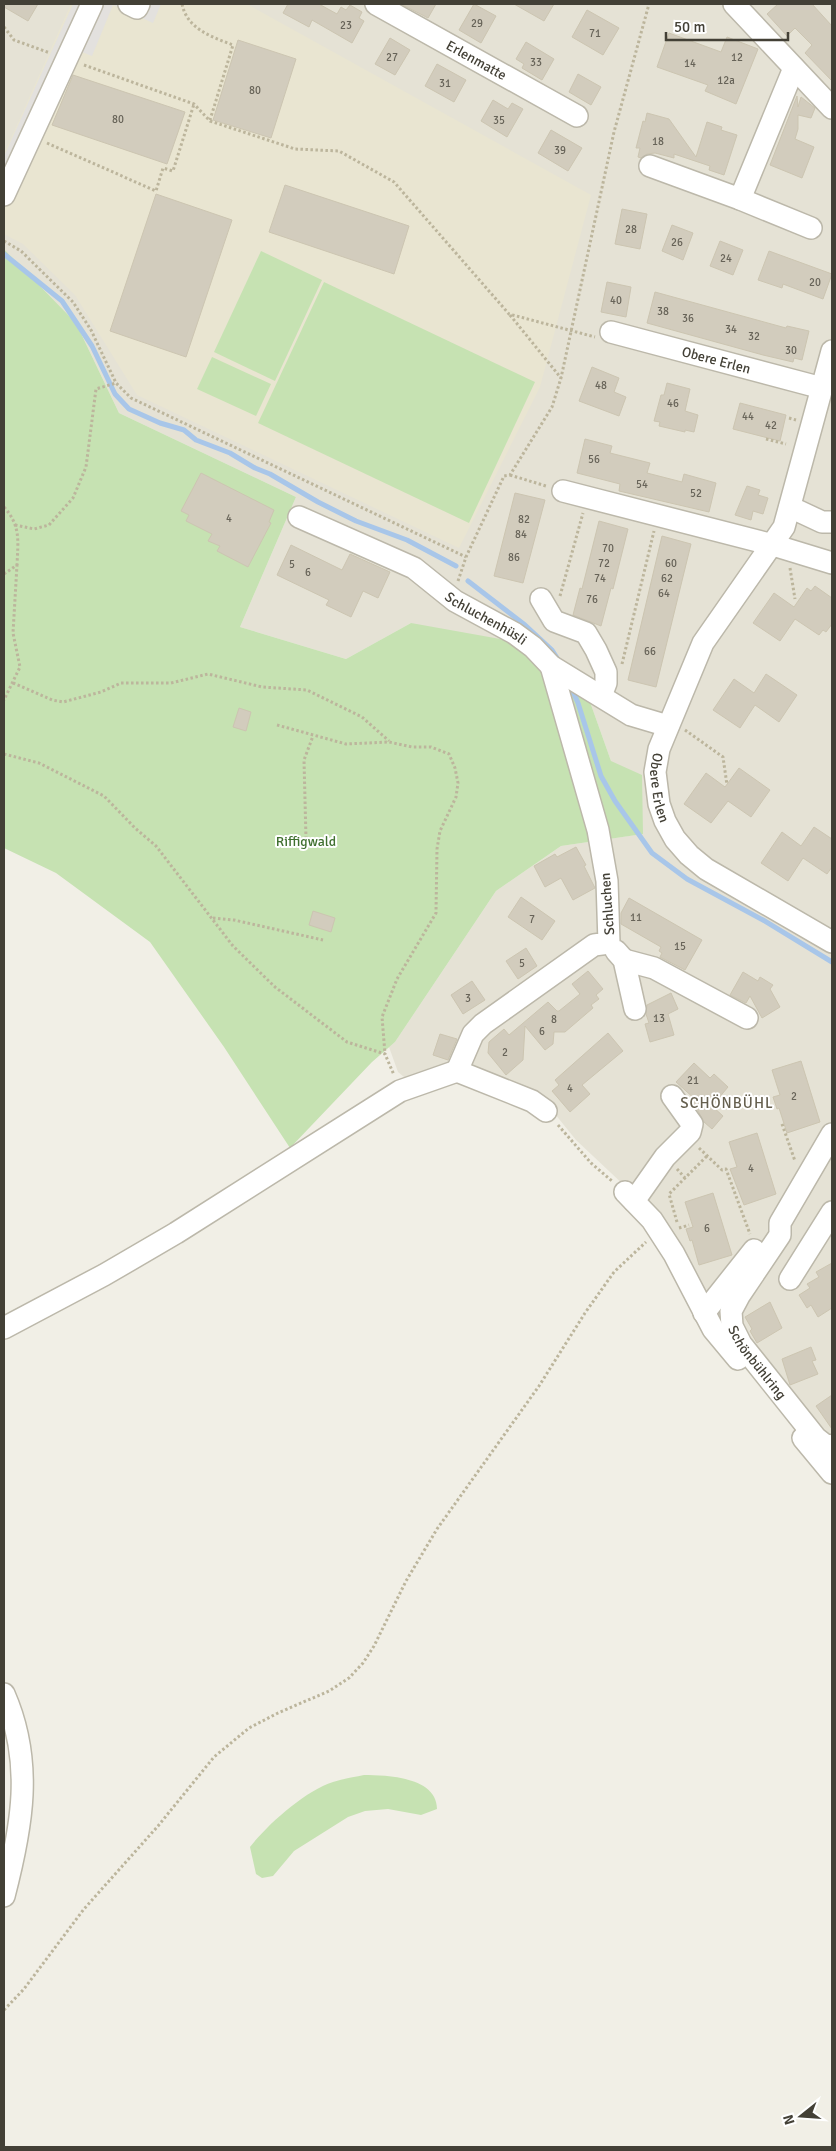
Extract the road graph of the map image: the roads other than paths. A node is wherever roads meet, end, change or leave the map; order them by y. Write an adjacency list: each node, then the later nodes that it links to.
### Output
1 (92, 4): 10 (street)
2 (129, 4): 3 (street)
3 (139, 4)
4 (376, 4): 8 (street, Erlenmatte)
5 (734, 4): 6 (street)
6 (794, 68): 7 (street); 11 (street)
7 (832, 108)
8 (577, 116)
9 (650, 166): 11 (street)
10 (4, 195)
11 (740, 199): 12 (street)
12 (811, 228)
13 (611, 332): 15 (street, Obere Erlen)
14 (832, 351): 15 (street, Obere Erlen)
15 (822, 388): 16 (street, Obere Erlen)
16 (825, 409): 18 (street, Obere Erlen)
17 (563, 491): 21 (street)
18 (790, 507): 20 (street); 21 (street, Obere Erlen)
19 (299, 517): 24 (street, Schluchenhüsli)
20 (832, 522)
21 (773, 545): 22 (street); 26 (street, Obere Erlen)
22 (832, 563)
23 (541, 599): 25 (street)
24 (551, 666): 25 (street, Schluchenhüsli); 28 (street, Schluchen)
25 (601, 696): 26 (street, Schluchenhüsli)
26 (669, 724): 27 (street, Obere Erlen)
27 (832, 942)
28 (609, 943): 29 (street); 32 (street, Schluchen)
29 (624, 960): 30 (street); 31 (street)
30 (635, 1009)
31 (747, 1018)
32 (458, 1071): 34 (street); 40 (street)
33 (672, 1096): 39 (street)
34 (546, 1111)
35 (832, 1134): 37 (street, Schönbühlring)
36 (832, 1212): 38 (street)
37 (780, 1223): 39 (street); 41 (street, Schönbühlring)
38 (790, 1278)
39 (704, 1313): 42 (street)
40 (4, 1328)
41 (832, 1446)
42 (832, 1474)
43 (4, 1694): 44 (street)
44 (4, 1896)

